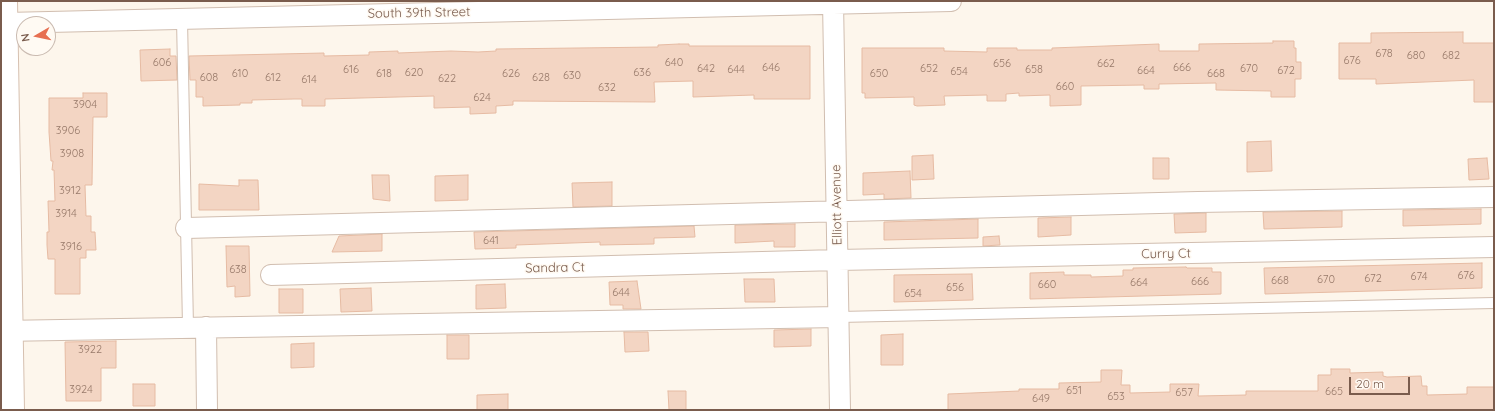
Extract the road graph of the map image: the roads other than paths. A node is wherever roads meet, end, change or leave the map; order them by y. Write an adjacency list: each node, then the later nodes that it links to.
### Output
1 (6, 1): 5 (street)
2 (951, 1): 3 (street, South 39th Street)
3 (833, 2): 4 (street, South 39th Street); 7 (street, Elliott Avenue)
4 (182, 10): 5 (street, South 39th Street); 8 (lane)
5 (6, 23): 15 (street)
6 (1494, 197): 7 (street)
7 (838, 211): 8 (street); 10 (street, Elliott Avenue)
8 (186, 228): 14 (lane)
9 (1494, 247): 10 (street, Curry Ct)
10 (838, 260): 11 (street, Sandra Ct); 13 (street, Elliott Avenue)
11 (271, 275)
12 (1494, 302): 13 (lane)
13 (838, 317): 14 (street); 18 (street, Elliott Avenue)
14 (197, 327): 15 (street); 17 (street)
15 (6, 331): 16 (street)
16 (13, 410)
17 (207, 410)
18 (840, 410)

